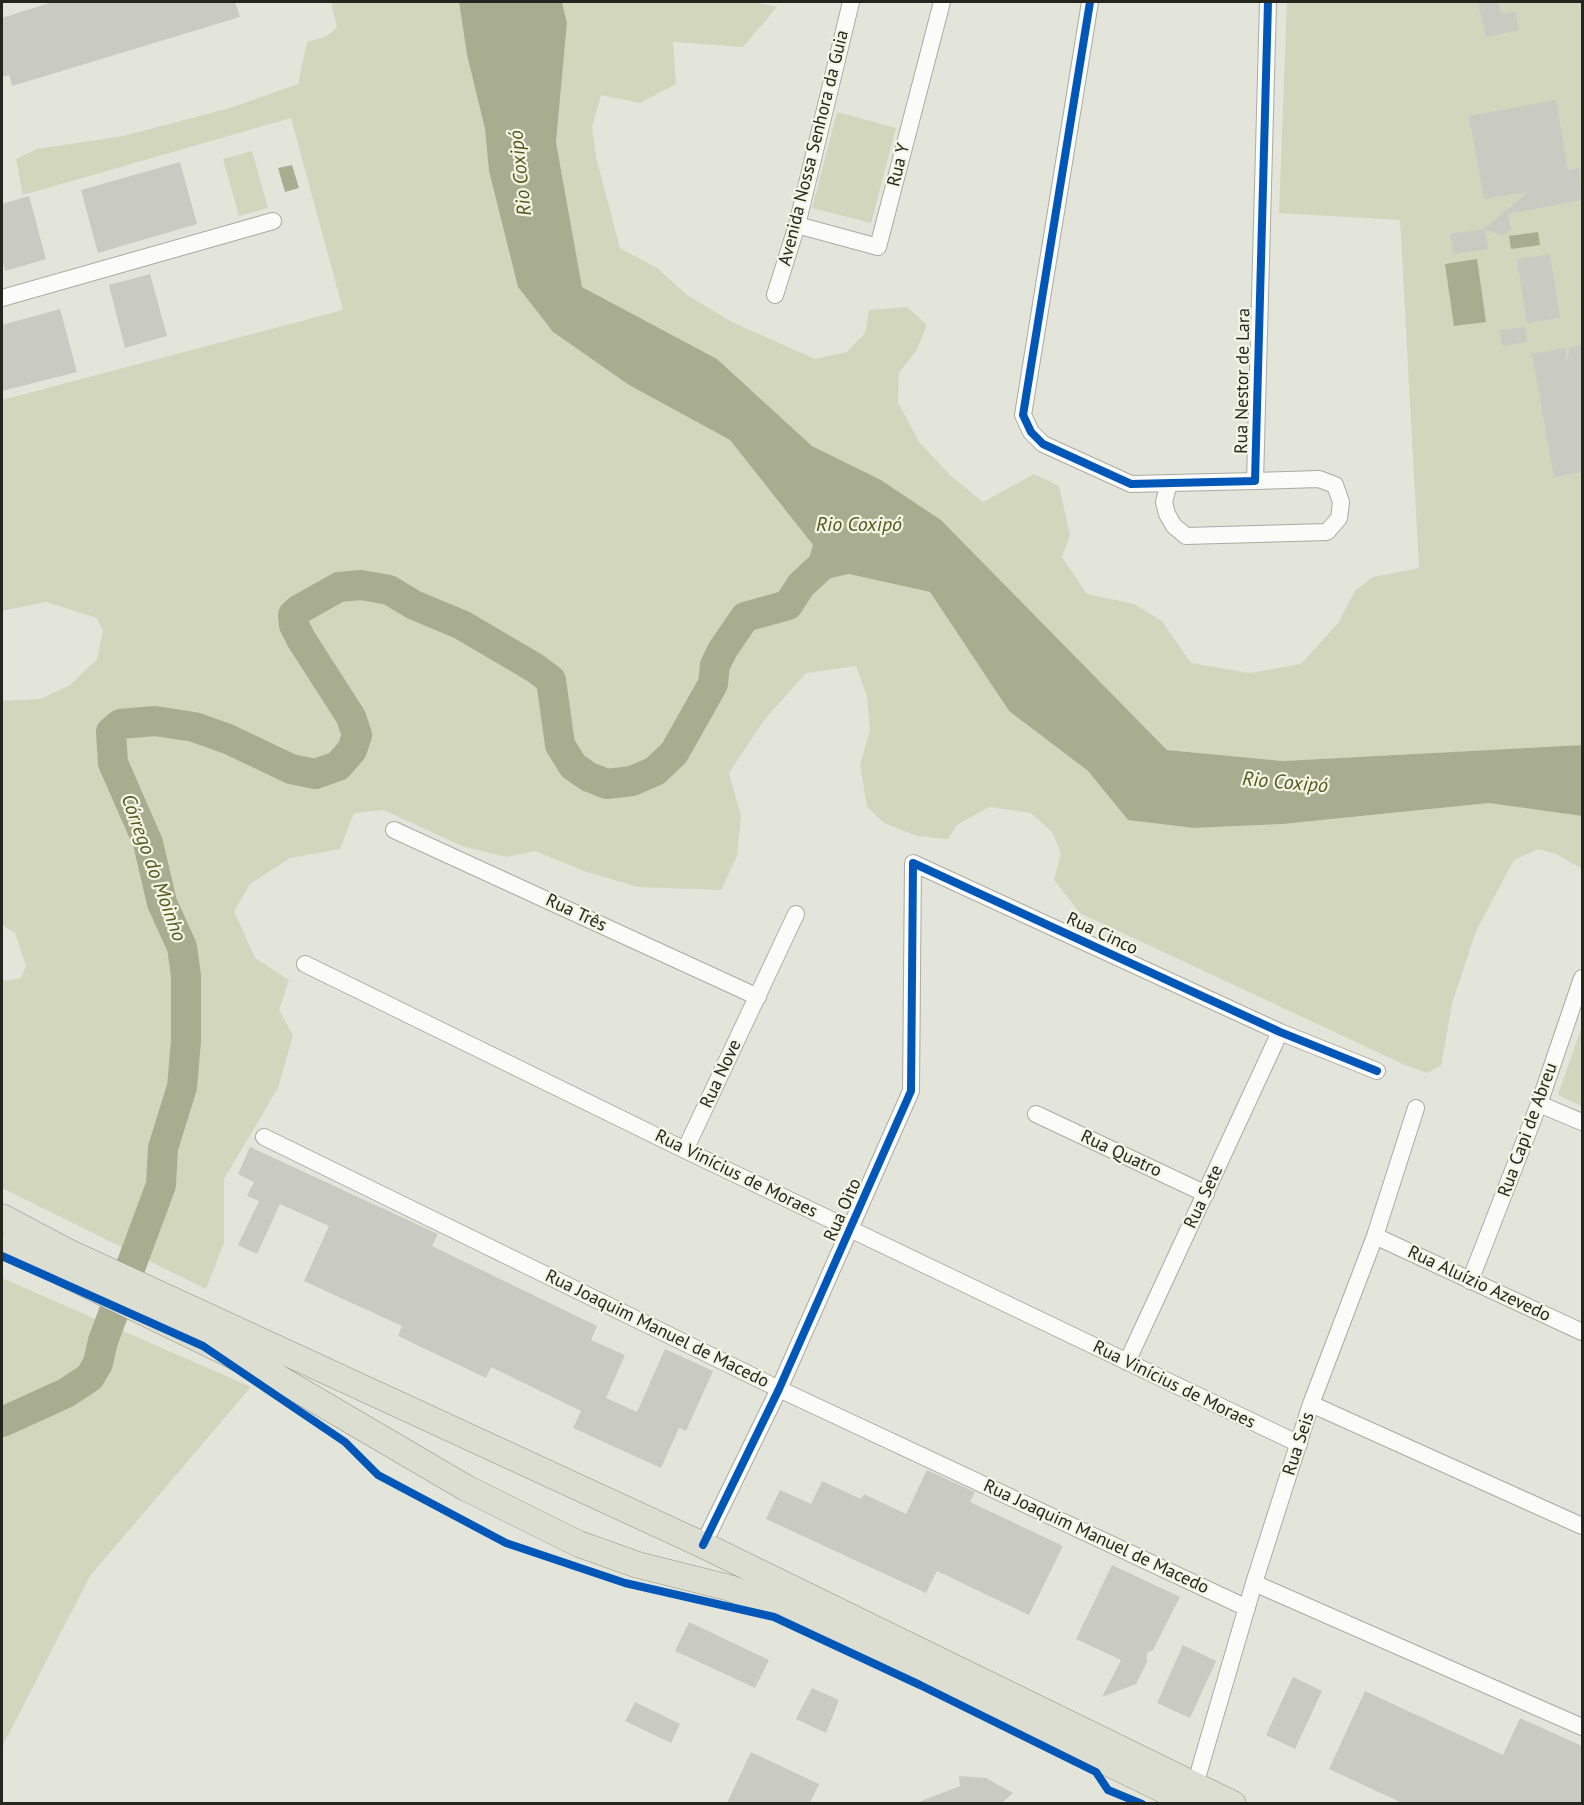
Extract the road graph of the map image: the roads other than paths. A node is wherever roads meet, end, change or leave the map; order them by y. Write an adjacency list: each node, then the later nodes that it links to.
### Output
1 (851, 2): 6 (street, Avenida Nossa Senhora da Guia)
2 (942, 2): 6 (street, Rua Y)
3 (1090, 2): 10 (street, Rua Nestor de Lara)
4 (1268, 2): 9 (street, Rua Nestor de Lara)
5 (273, 221): 8 (street)
6 (797, 225): 7 (street, Avenida Nossa Senhora da Guia)
7 (775, 295)
8 (2, 298)
9 (1255, 481): 10 (street, Rua Nestor de Lara); 10 (street)
10 (1169, 483)
11 (394, 830): 16 (street, Rua Três)
12 (913, 863): 17 (street, Rua Cinco); 27 (street, Rua Oito)
13 (796, 914): 16 (street, Rua Nove)
14 (305, 964): 24 (street, Rua Vinícius de Moraes)
15 (1582, 978): 19 (street, Rua Capi de Abreu)
16 (758, 997): 24 (street, Rua Nove)
17 (1280, 1032): 18 (street, Rua Cinco); 25 (street, Rua Sete)
18 (1377, 1071)
19 (1539, 1104): 22 (street); 31 (street, Rua Capi de Abreu)
20 (1416, 1108): 28 (street, Rua Seis)
21 (1036, 1114): 25 (street, Rua Quatro)
22 (1582, 1122)
23 (264, 1137): 35 (street, Rua Joaquim Manuel de Macedo)
24 (685, 1150): 27 (street, Rua Vinícius de Moraes)
25 (1206, 1194): 34 (street, Rua Sete)
26 (2, 1217): 30 (main road)
27 (851, 1229): 34 (street, Rua Vinícius de Moraes); 35 (street, Rua Oito)
28 (1375, 1236): 31 (street, Rua Aluízio Azevedo); 36 (street, Rua Seis)
29 (2, 1246): 30 (main road)
30 (61, 1260): 32 (main road)
31 (1470, 1281): 33 (street, Rua Aluízio Azevedo)
32 (199, 1327): 39 (main road); 43 (main road)
33 (1582, 1332)
34 (1126, 1362): 37 (street, Rua Vinícius de Moraes)
35 (779, 1389): 39 (street, Rua Oito); 41 (street, Rua Joaquim Manuel de Macedo)
36 (1311, 1404): 37 (street, Rua Seis); 38 (street)
37 (1299, 1444): 40 (street, Rua Seis)
38 (1582, 1526)
39 (703, 1545): 43 (main road)
40 (1254, 1583): 41 (street, Rua Seis); 42 (street)
41 (1247, 1608): 44 (street, Rua Seis)
42 (1582, 1727)
43 (1131, 1763): 44 (main road)
44 (1194, 1794): 45 (main road)
45 (1233, 1803)

